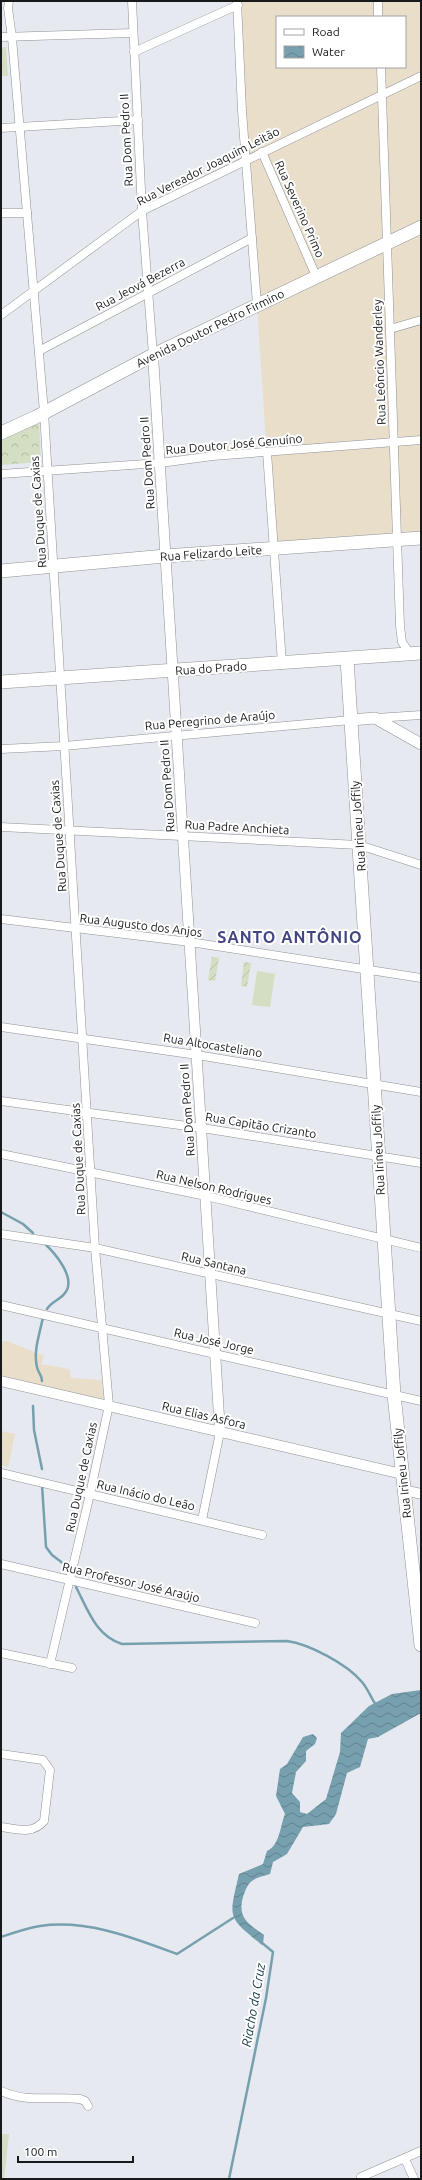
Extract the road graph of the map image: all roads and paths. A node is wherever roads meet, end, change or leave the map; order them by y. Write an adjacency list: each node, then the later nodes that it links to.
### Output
1 (9, 1): 8 (street, Rua Duque de Caxias)
2 (132, 1): 6 (street, Rua Dom Pedro II)
3 (378, 1): 5 (street)
4 (238, 3): 9 (street); 17 (street)
5 (378, 16)
6 (133, 33): 8 (street); 9 (street, Rua Dom Pedro II)
7 (1, 37): 8 (street)
8 (12, 38): 15 (street, Rua Duque de Caxias)
9 (134, 52): 13 (street, Rua Dom Pedro II)
10 (380, 68): 12 (street, Rua Leôncio Wanderley)
11 (421, 76): 12 (street, Rua Vereador Joaquim Leitão)
12 (382, 95): 16 (street, Rua Vereador Joaquim Leitão); 23 (street, Rua Leôncio Wanderley)
13 (138, 120): 15 (street); 18 (street, Rua Dom Pedro II)
14 (1, 128): 15 (street)
15 (20, 128): 19 (street, Rua Duque de Caxias)
16 (262, 152): 17 (street, Rua Vereador Joaquim Leitão); 24 (street, Rua Severino Primo)
17 (247, 159): 18 (street, Rua Vereador Joaquim Leitão); 22 (street)
18 (142, 211): 25 (street, Rua Vereador Joaquim Leitão); 26 (street, Rua Dom Pedro II)
19 (27, 212): 20 (street); 25 (street, Rua Duque de Caxias)
20 (1, 214)
21 (421, 227): 23 (main road, Avenida Doutor Pedro Firmino)
22 (252, 238): 26 (street, Rua Jeová Bezerra); 27 (street)
23 (387, 243): 24 (main road, Avenida Doutor Pedro Firmino); 30 (street, Rua Leôncio Wanderley)
24 (316, 276): 27 (main road, Avenida Doutor Pedro Firmino)
25 (34, 292): 28 (street, Rua Vereador Joaquim Leitão); 31 (street, Rua Duque de Caxias)
26 (150, 292): 31 (street, Rua Jeová Bezerra); 32 (street, Rua Dom Pedro II)
27 (257, 304): 32 (main road, Avenida Doutor Pedro Firmino)
28 (1, 315)
29 (421, 320): 30 (street)
30 (390, 329): 36 (street, Rua Leôncio Wanderley)
31 (39, 351): 33 (street, Rua Duque de Caxias)
32 (153, 355): 33 (main road, Avenida Doutor Pedro Firmino); 38 (street, Rua Dom Pedro II)
33 (44, 412): 34 (main road, Avenida Doutor Pedro Firmino); 39 (street, Rua Duque de Caxias)
34 (1, 433)
35 (421, 440): 36 (street, Rua Doutor José Genuíno)
36 (394, 442): 37 (street, Rua Doutor José Genuíno); 42 (street, Rua Leôncio Wanderley)
37 (267, 452): 38 (street, Rua Doutor José Genuíno); 43 (street)
38 (160, 463): 39 (street, Rua Doutor José Genuíno); 44 (street, Rua Dom Pedro II)
39 (47, 471): 40 (street, Rua Doutor José Genuíno); 45 (street, Rua Duque de Caxias)
40 (1, 474)
41 (421, 538): 42 (main road, Rua Felizardo Leite)
42 (398, 539): 43 (main road, Rua Felizardo Leite); 47 (street, Rua Leôncio Wanderley)
43 (273, 548): 44 (main road, Rua Felizardo Leite); 49 (street)
44 (165, 556): 45 (main road, Rua Felizardo Leite); 50 (street, Rua Dom Pedro II)
45 (54, 567): 46 (main road, Rua Felizardo Leite); 51 (street, Rua Duque de Caxias)
46 (1, 571)
47 (416, 654): 48 (main road, Rua do Prado)
48 (347, 659): 49 (main road, Rua do Prado); 55 (main road, Rua Irineu Joffily)
49 (282, 663): 50 (main road, Rua do Prado)
50 (173, 670): 51 (main road, Rua do Prado); 56 (street, Rua Dom Pedro II)
51 (61, 678): 52 (main road, Rua do Prado); 58 (street, Rua Duque de Caxias)
52 (1, 682)
53 (421, 715): 54 (street, Rua Peregrino de Araújo)
54 (375, 718): 55 (main road, Rua Peregrino de Araújo); 57 (main road)
55 (351, 720): 56 (street, Rua Peregrino de Araújo); 63 (main road, Rua Irineu Joffily)
56 (177, 736): 58 (street, Rua Peregrino de Araújo); 62 (street, Rua Dom Pedro II)
57 (421, 744)
58 (64, 746): 59 (street, Rua Peregrino de Araújo); 61 (street, Rua Duque de Caxias)
59 (1, 748)
60 (1, 827): 61 (street, Rua Padre Anchieta)
61 (70, 832): 62 (street, Rua Padre Anchieta); 66 (street, Rua Duque de Caxias)
62 (183, 836): 63 (street, Rua Padre Anchieta); 67 (street, Rua Dom Pedro II)
63 (359, 845): 64 (street, Rua Padre Anchieta); 68 (main road, Rua Irineu Joffily)
64 (421, 865)
65 (1, 919): 66 (street, Rua Augusto dos Anjos)
66 (76, 929): 67 (street, Rua Augusto dos Anjos); 71 (street, Rua Duque de Caxias)
67 (190, 942): 68 (street, Rua Augusto dos Anjos); 72 (street, Rua Dom Pedro II)
68 (366, 969): 69 (street, Rua Augusto dos Anjos); 73 (main road, Rua Irineu Joffily)
69 (421, 978)
70 (1, 1027): 71 (street, Rua Altocasteliano)
71 (82, 1037): 72 (street, Rua Altocasteliano); 76 (street, Rua Duque de Caxias)
72 (197, 1055): 73 (street, Rua Altocasteliano); 77 (street, Rua Dom Pedro II)
73 (374, 1082): 74 (street, Rua Altocasteliano); 79 (main road, Rua Irineu Joffily)
74 (421, 1092)
75 (1, 1102): 76 (street, Rua Capitão Crizanto)
76 (87, 1113): 77 (street, Rua Capitão Crizanto); 81 (street, Rua Duque de Caxias)
77 (202, 1128): 79 (street, Rua Capitão Crizanto); 82 (street, Rua Dom Pedro II)
78 (1, 1154): 81 (street, Rua Nelson Rodrigues)
79 (378, 1156): 80 (street, Rua Capitão Crizanto); 84 (main road, Rua Irineu Joffily)
80 (421, 1163)
81 (91, 1171): 82 (street, Rua Nelson Rodrigues); 85 (street, Rua Duque de Caxias)
82 (206, 1196): 84 (street, Rua Nelson Rodrigues); 87 (street, Rua Dom Pedro II)
83 (1, 1234): 85 (street, Rua Santana)
84 (383, 1239): 86 (street, Rua Nelson Rodrigues); 89 (main road, Rua Irineu Joffily)
85 (95, 1248): 87 (street, Rua Santana); 91 (street, Rua Duque de Caxias)
86 (421, 1248)
87 (210, 1274): 89 (street, Rua Santana); 92 (street, Rua Dom Pedro II)
88 (1, 1305): 91 (street, Rua José Jorge)
89 (389, 1314): 90 (street, Rua Santana); 94 (main road, Rua Irineu Joffily)
90 (421, 1321)
91 (103, 1329): 92 (street, Rua José Jorge); 96 (street, Rua Duque de Caxias)
92 (216, 1354): 94 (street, Rua José Jorge); 97 (street, Rua Dom Pedro II)
93 (1, 1381): 96 (street, Rua Elias Asfora)
94 (394, 1395): 95 (street, Rua José Jorge); 99 (main road, Rua Irineu Joffily)
95 (421, 1401)
96 (109, 1406): 97 (street, Rua Elias Asfora); 101 (street, Rua Duque de Caxias)
97 (220, 1432): 99 (street, Rua Elias Asfora); 103 (street, Rua Dom Pedro II)
98 (1, 1473): 101 (street, Rua Inácio do Leão)
99 (402, 1474): 100 (main road, Rua Irineu Joffily)
100 (404, 1490): 102 (street); 108 (main road, Rua Irineu Joffily)
101 (90, 1494): 103 (street, Rua Inácio do Leão); 106 (street, Rua Duque de Caxias)
102 (421, 1494)
103 (202, 1520): 104 (street, Rua Inácio do Leão)
104 (262, 1535)
105 (1, 1564): 106 (street, Rua Professor José Araújo)
106 (70, 1580): 107 (street, Rua Professor José Araújo); 110 (street, Rua Duque de Caxias)
107 (255, 1623)
108 (421, 1642)
109 (1, 1652): 110 (street)
110 (50, 1664): 111 (street)
111 (72, 1668)
112 (1, 1754): 113 (street)
113 (1, 1826)
114 (1, 2091): 115 (street)
115 (88, 2106)
116 (421, 2151): 117 (street)
117 (405, 2159): 118 (street); 119 (street)
118 (361, 2177)
119 (414, 2179)

